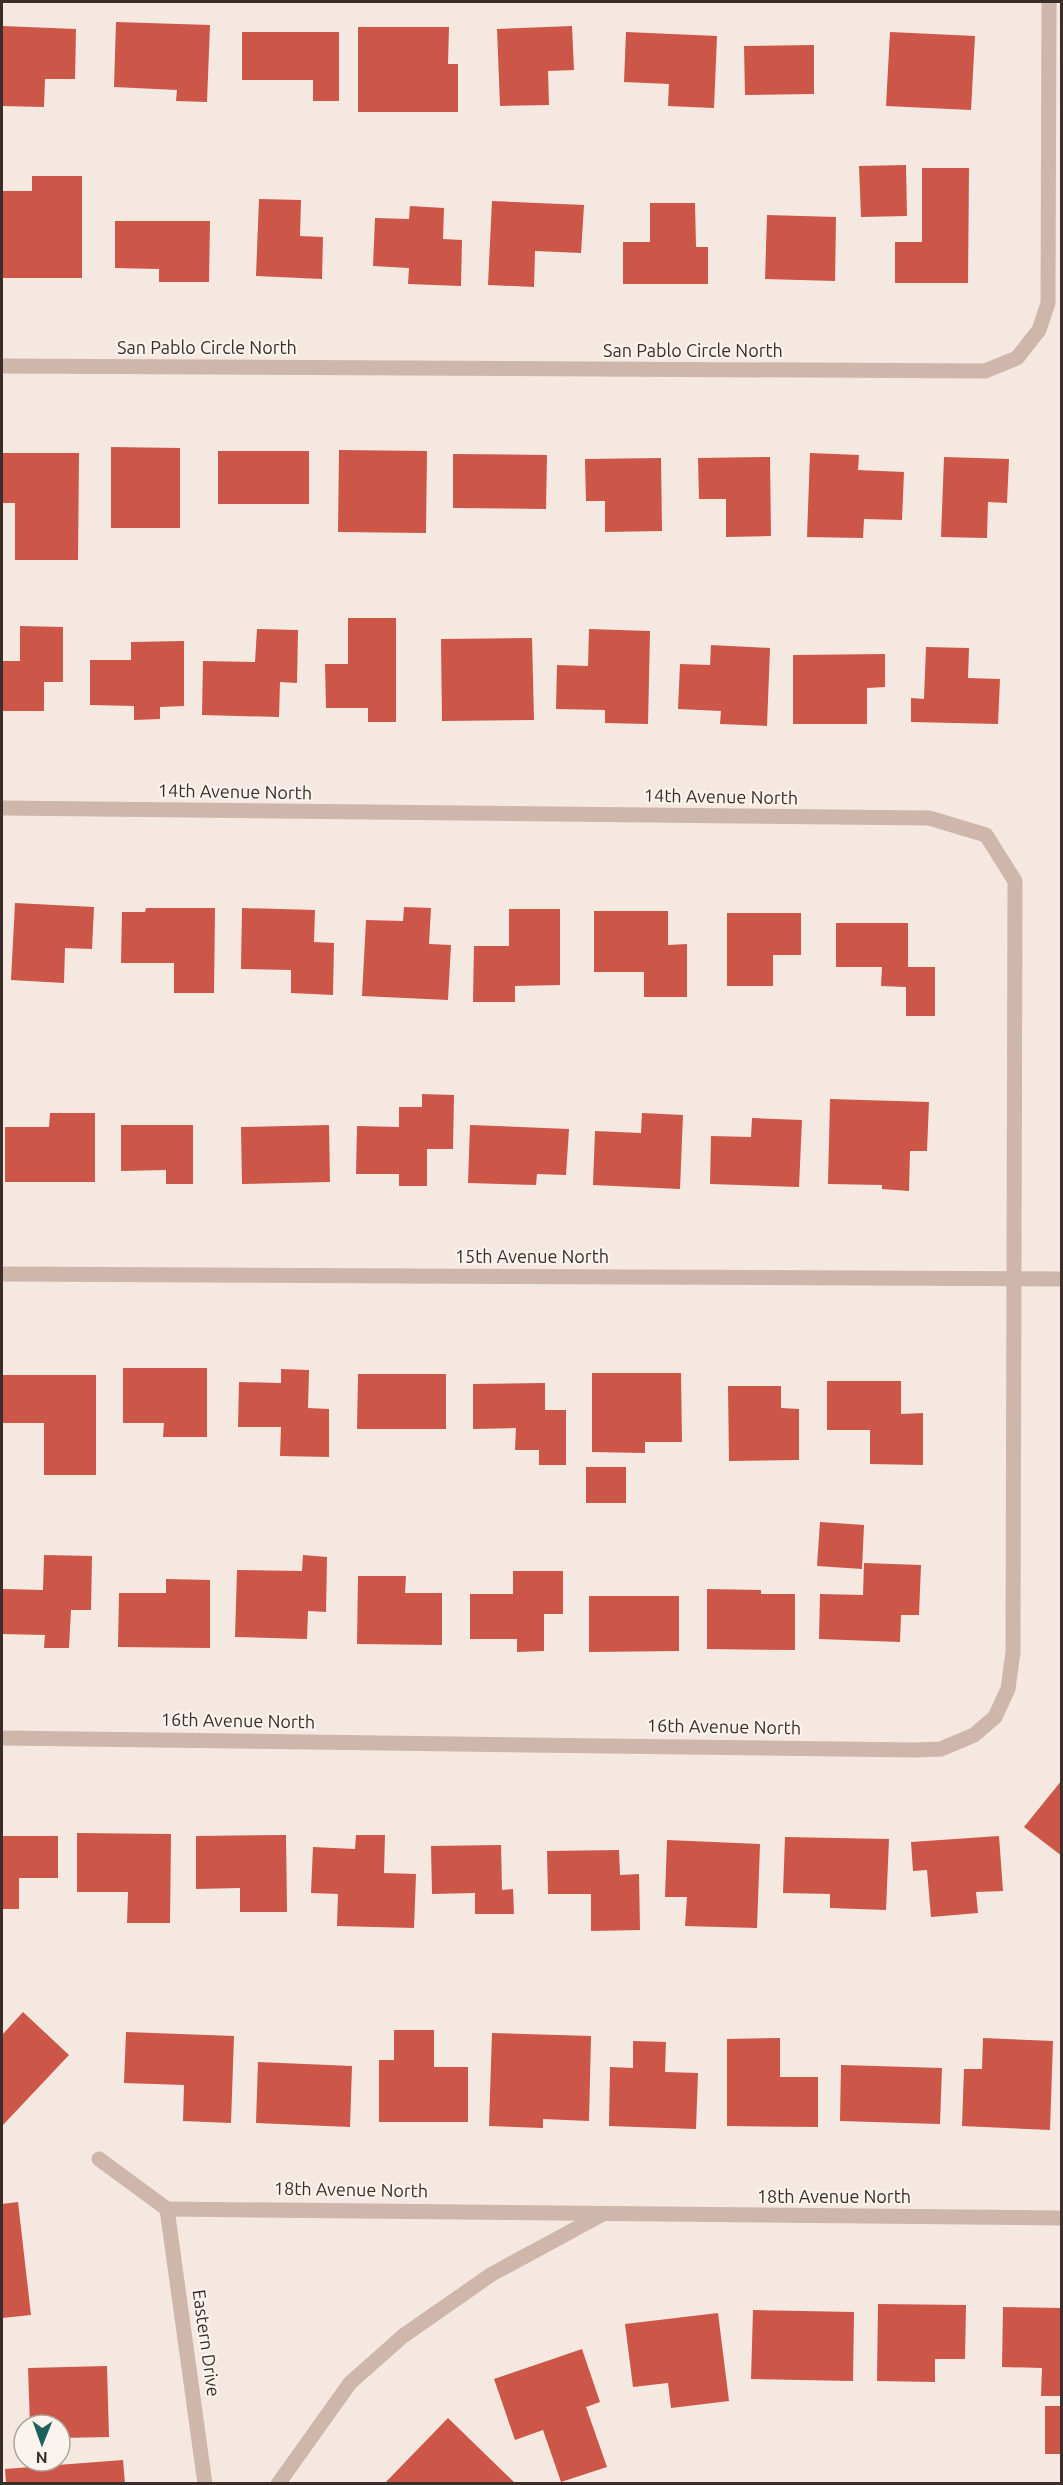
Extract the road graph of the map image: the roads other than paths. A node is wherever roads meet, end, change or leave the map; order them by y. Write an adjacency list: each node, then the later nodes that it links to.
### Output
1 (1049, 2): 2 (street, San Pablo Circle North)
2 (2, 366)
3 (2, 808): 5 (street, 14th Avenue North)
4 (2, 1274): 5 (street, 15th Avenue North)
5 (1015, 1279): 6 (street, 15th Avenue North); 7 (street, 16th Avenue North)
6 (1062, 1279)
7 (2, 1738)
8 (99, 2159): 9 (street)
9 (167, 2209): 10 (street, 18th Avenue North); 12 (street, Eastern Drive)
10 (606, 2213): 11 (street, 18th Avenue North); 13 (street, 18th Avenue North)
11 (1062, 2218)
12 (205, 2484)
13 (278, 2484)

